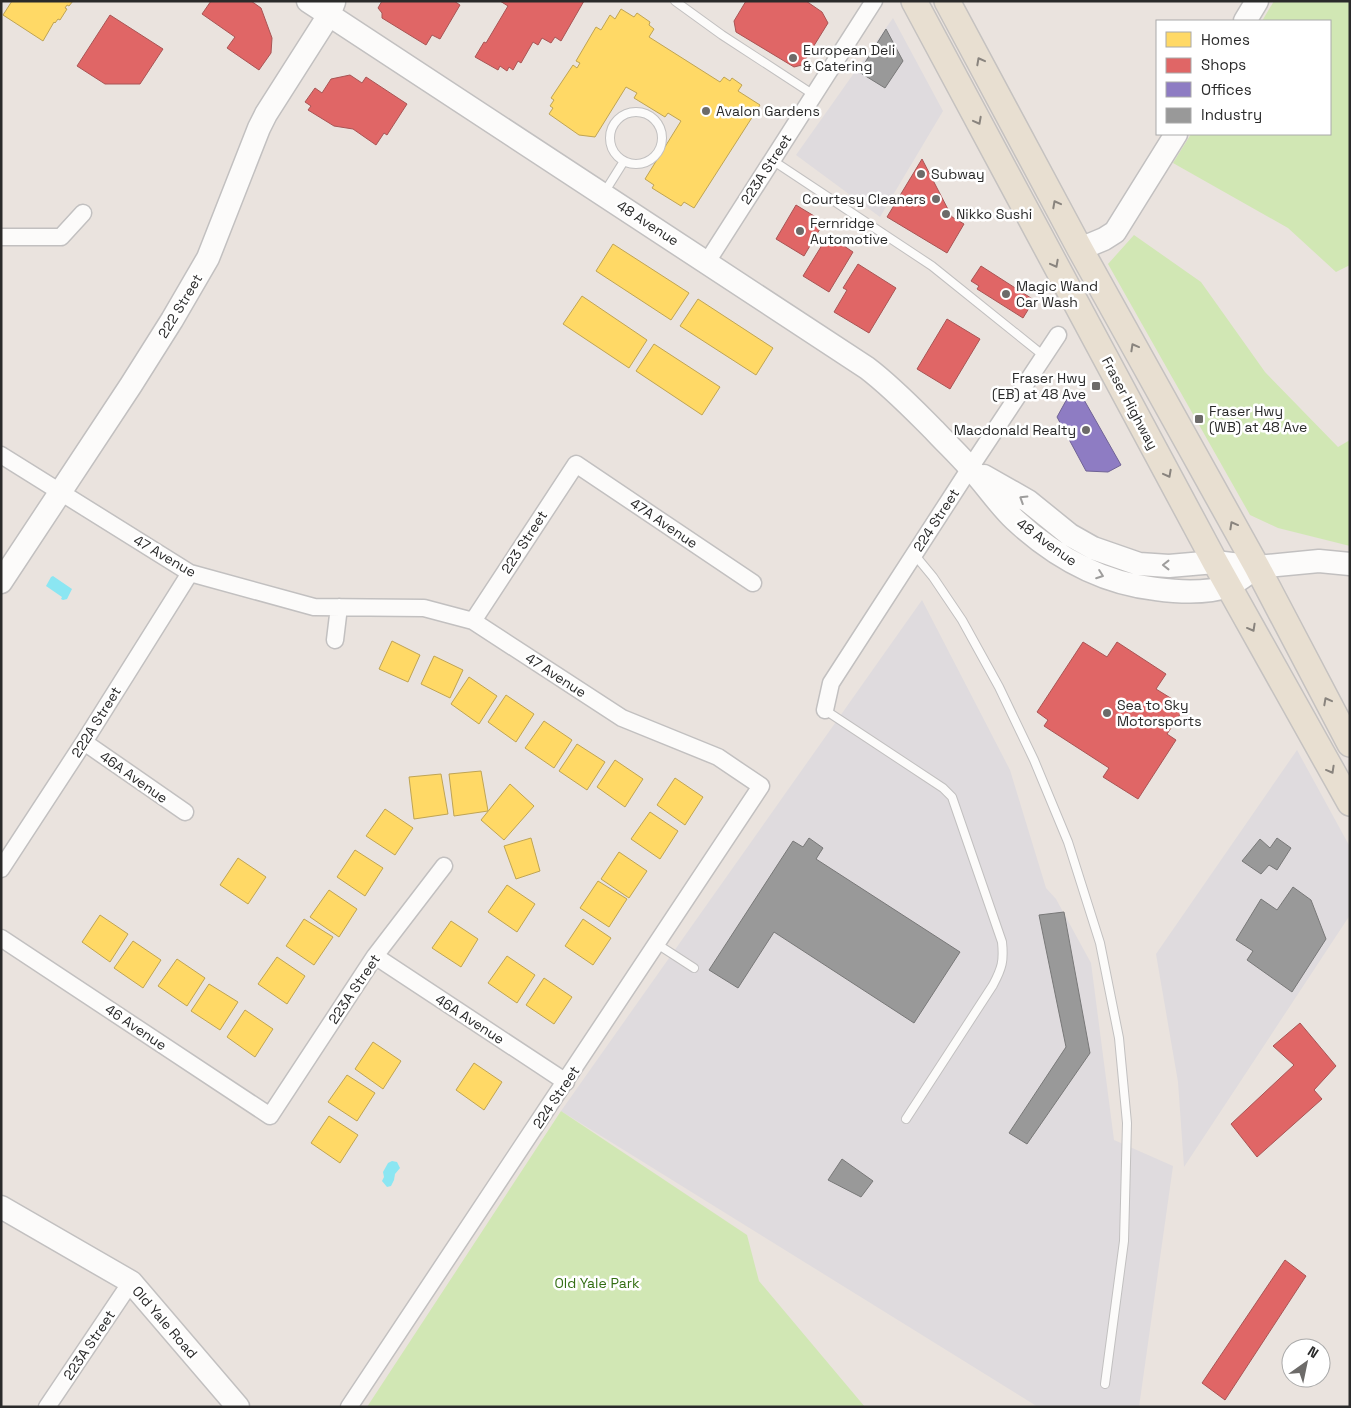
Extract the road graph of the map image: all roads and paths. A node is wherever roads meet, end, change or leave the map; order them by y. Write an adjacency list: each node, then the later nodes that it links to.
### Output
1 (308, 1): 7 (main road, 48 Avenue)
2 (675, 1): 9 (lane)
3 (874, 1): 9 (street, 223A Street)
4 (914, 1): 25 (main road, Fraser Highway, one-way to 25)
5 (947, 1): 16 (main road, one-way to 5)
6 (1257, 1): 8 (main road)
7 (336, 6): 13 (main road, 48 Avenue); 23 (main road, 222 Street)
8 (1246, 20)
9 (814, 95): 12 (street, 223A Street)
10 (1175, 135): 16 (main road)
11 (624, 160): 11 (lane); 13 (lane)
12 (772, 160): 17 (street, 223A Street); 19 (lane)
13 (604, 194): 17 (main road, 48 Avenue)
14 (83, 213): 15 (street)
15 (1, 237)
16 (1080, 248): 27 (main road, one-way to 16)
17 (707, 262): 22 (main road, 48 Avenue)
18 (1058, 335): 19 (street, 224 Street)
19 (1044, 356): 22 (street, 224 Street)
20 (1, 455): 23 (street, 47 Avenue)
21 (576, 464): 30 (street, 47A Avenue); 33 (street, 223 Street)
22 (970, 468): 24 (street, 224 Street); 25 (main road, 48 Avenue, one-way to 22); 31 (main road, 48 Avenue, one-way to 31)
23 (60, 492): 28 (street, 47 Avenue); 29 (main road, 222 Street)
24 (914, 554): 35 (street, 224 Street); 52 (lane)
25 (1215, 562): 27 (main road, 48 Avenue); 31 (main road, Fraser Highway)
26 (1350, 564): 27 (main road, 48 Avenue)
27 (1257, 567): 31 (main road, 48 Avenue); 37 (main road, one-way to 27)
28 (190, 573): 32 (street, 47 Avenue); 36 (street, 222A Street)
29 (1, 582)
30 (753, 583)
31 (1228, 586): 39 (main road, Fraser Highway, one-way to 39)
32 (339, 607): 33 (street, 47 Avenue); 34 (street)
33 (473, 621): 38 (street, 47 Avenue)
34 (335, 640)
35 (825, 710): 49 (lane)
36 (84, 742): 40 (street, 46A Avenue); 42 (street, 222A Street)
37 (1350, 744)
38 (761, 786): 44 (street, 224 Street)
39 (1350, 803)
40 (185, 812)
41 (444, 866): 45 (street, 223A Street)
42 (1, 869)
43 (1, 938): 48 (street, 46 Avenue)
44 (657, 944): 46 (lane); 47 (street, 224 Street)
45 (375, 956): 47 (street, 46A Avenue); 48 (street, 223A Street)
46 (694, 968)
47 (566, 1082): 55 (street, 224 Street)
48 (270, 1116)
49 (906, 1119)
50 (1, 1207): 51 (main road, Old Yale Road)
51 (131, 1282): 53 (street, 223A Street); 54 (main road, Old Yale Road)
52 (1105, 1384)
53 (47, 1407)
54 (238, 1407)
55 (349, 1407)

